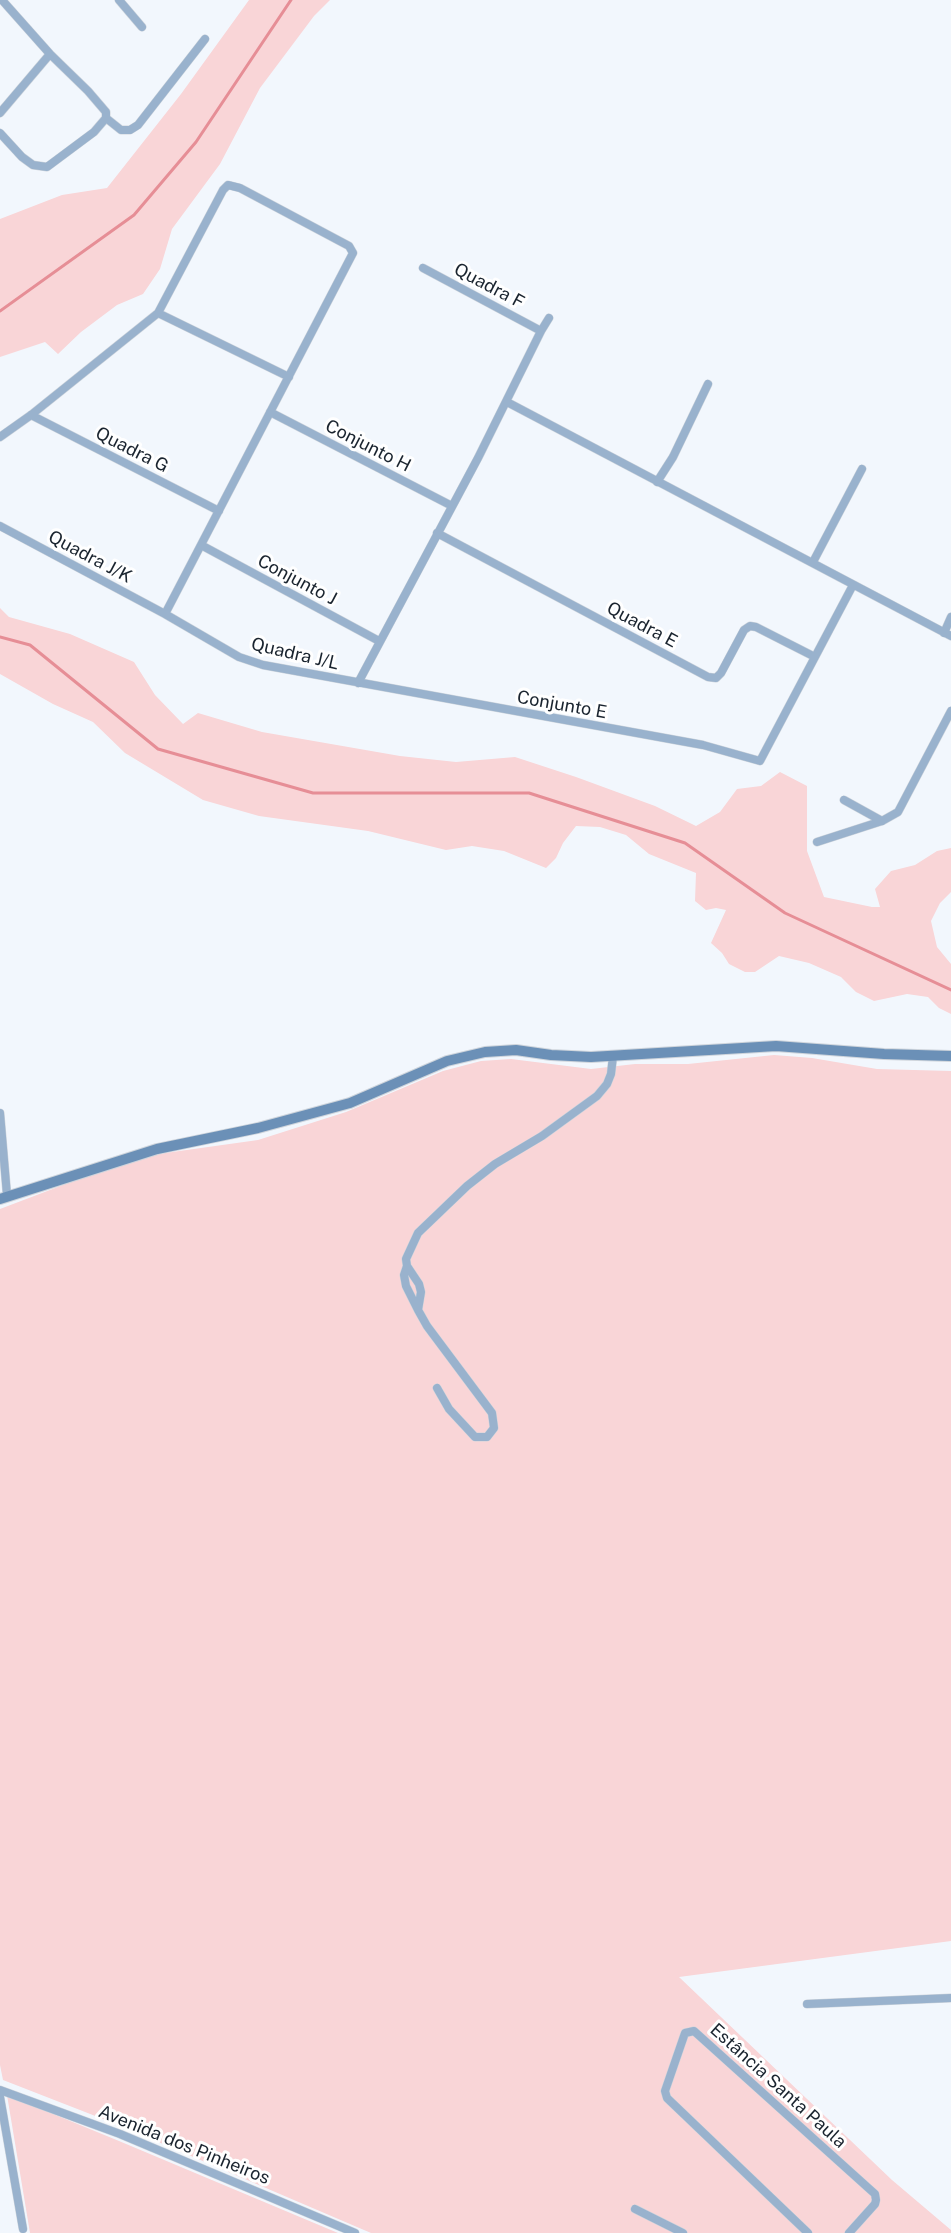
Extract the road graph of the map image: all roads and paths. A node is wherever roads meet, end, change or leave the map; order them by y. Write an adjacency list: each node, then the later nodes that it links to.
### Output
1 (2, 0): 5 (street)
2 (119, 0): 3 (street)
3 (142, 27)
4 (205, 39): 7 (street)
5 (50, 54): 6 (street); 7 (street)
6 (0, 113)
7 (106, 118): 8 (street)
8 (0, 134)
9 (423, 268): 12 (street, Quadra F)
10 (158, 313): 13 (street); 13 (street); 17 (street)
11 (549, 318): 12 (street)
12 (541, 331): 15 (street)
13 (289, 377): 16 (street)
14 (708, 384): 20 (street)
15 (507, 402): 20 (street); 21 (street)
16 (270, 412): 21 (street, Conjunto H); 22 (street)
17 (31, 415): 18 (street); 22 (street, Quadra G)
18 (0, 437)
19 (862, 469): 26 (street)
20 (657, 482): 26 (street)
21 (452, 506): 24 (street)
22 (219, 511): 25 (street)
23 (0, 526): 28 (street, Quadra J/K)
24 (436, 533): 31 (street); 32 (street, Quadra E)
25 (201, 545): 28 (street); 31 (street, Conjunto J)
26 (813, 562): 27 (street)
27 (853, 585): 30 (street); 32 (street)
28 (165, 614): 33 (street, Quadra J/L)
29 (951, 617): 30 (street)
30 (948, 635)
31 (379, 641): 33 (street)
32 (815, 657): 33 (street, Conjunto E)
33 (358, 683)
34 (951, 711): 36 (street)
35 (844, 800): 36 (street)
36 (882, 821): 37 (street)
37 (817, 842)
38 (613, 1056): 39 (street); 41 (street); 42 (street)
39 (951, 1056)
40 (0, 1113): 41 (street)
41 (3, 1197)
42 (407, 1266): 43 (street); 43 (street)
43 (418, 1310): 44 (street)
44 (437, 1388)
45 (951, 1998): 46 (street)
46 (807, 2004)
47 (0, 2090): 51 (street, Avenida dos Pinheiros)
48 (0, 2097): 50 (street)
49 (635, 2209): 52 (street)
50 (23, 2229)
51 (355, 2233)
52 (683, 2233)
53 (808, 2233): 54 (street, Estância Santa Paula)
54 (849, 2233)

